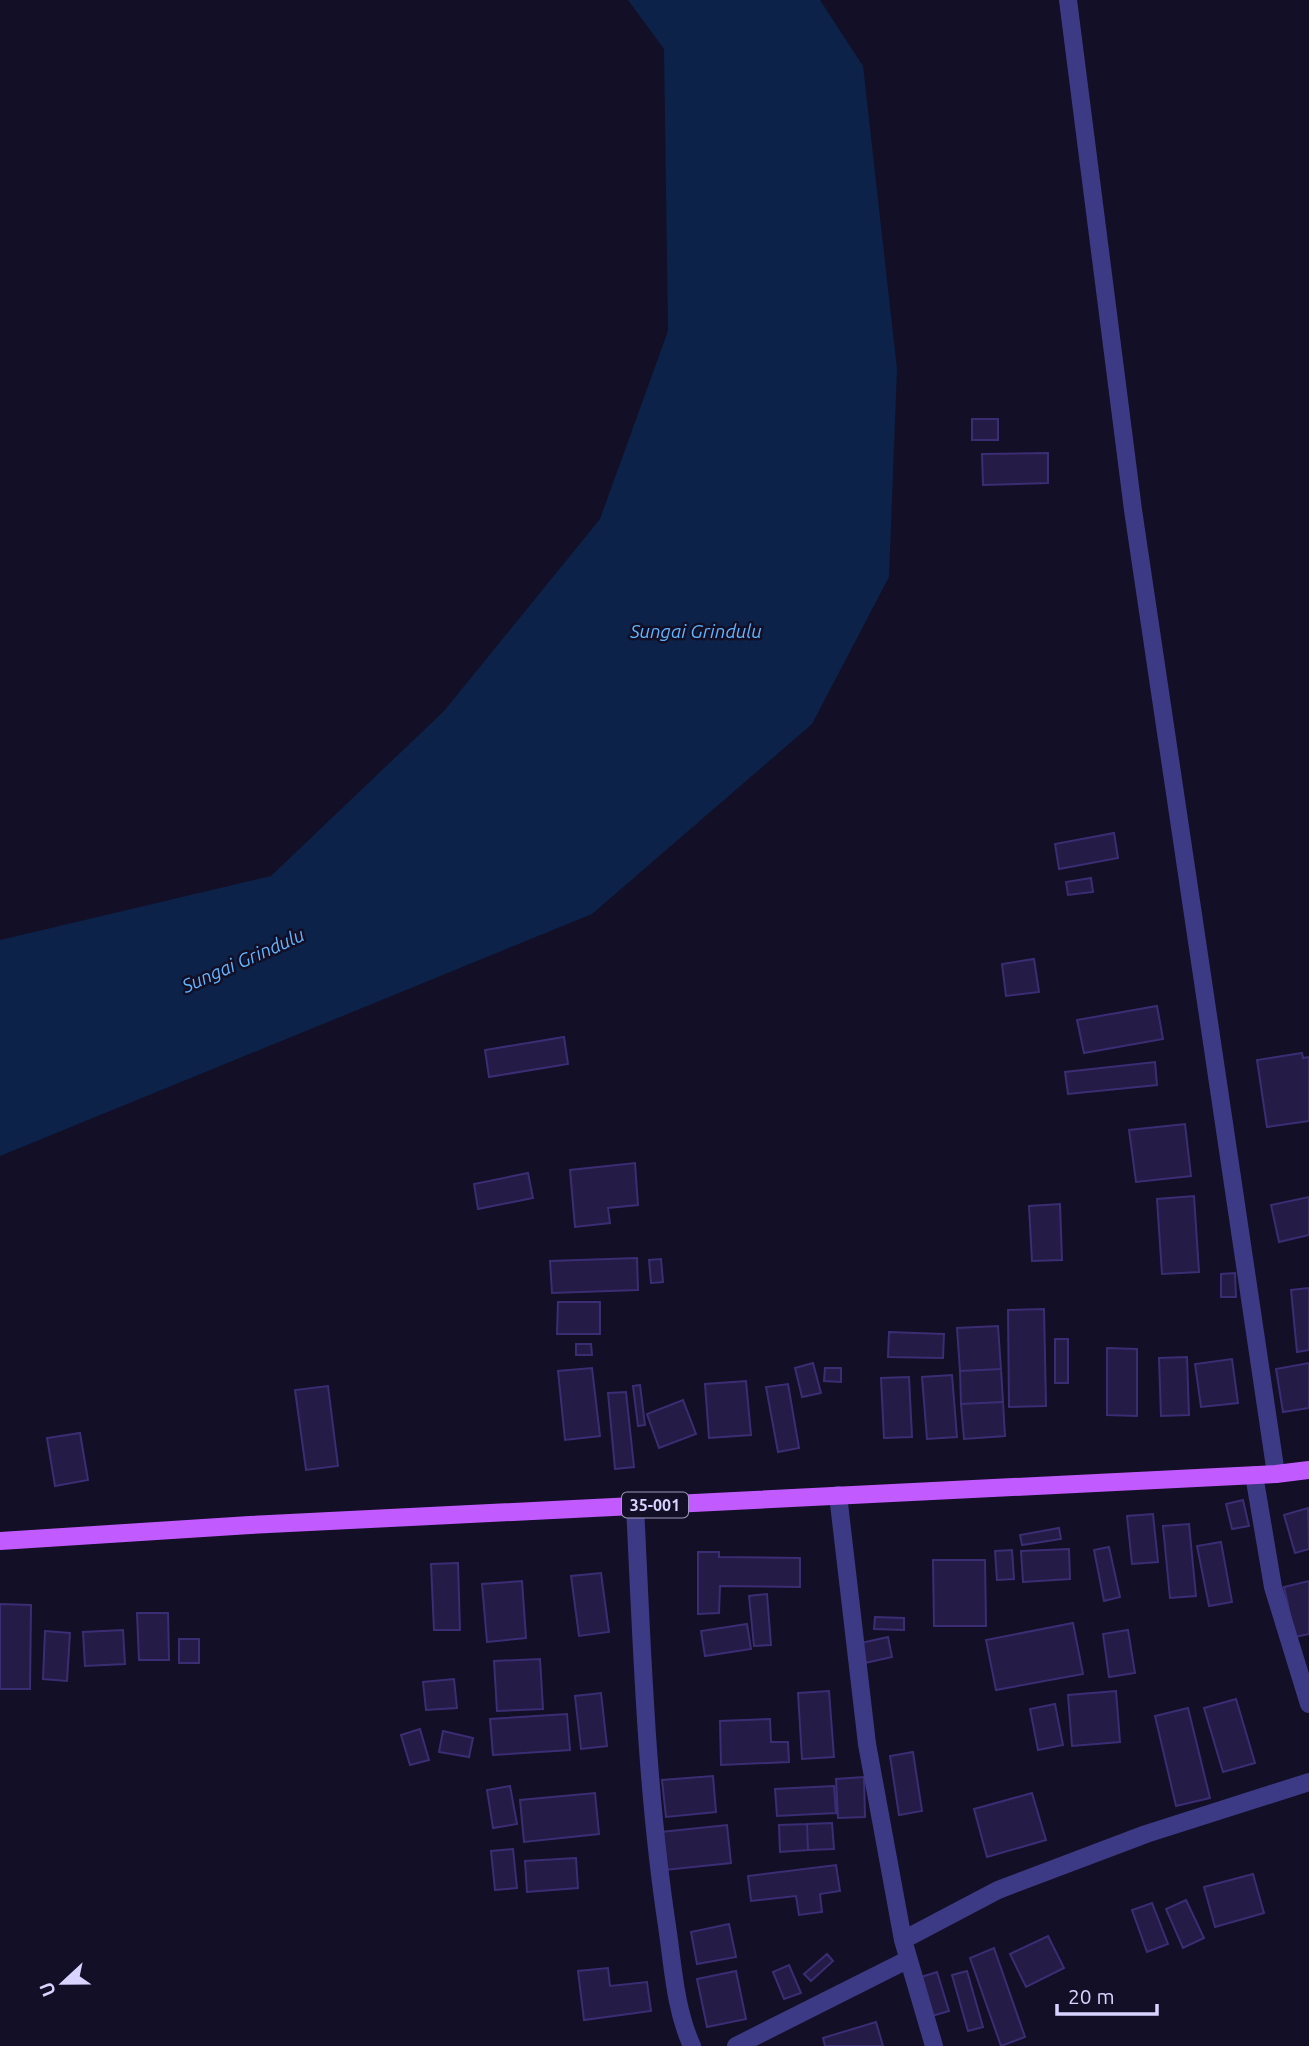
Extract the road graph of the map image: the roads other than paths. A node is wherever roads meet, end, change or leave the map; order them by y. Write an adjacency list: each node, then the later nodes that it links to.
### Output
1 (1068, 0): 3 (street)
2 (1309, 1469): 3 (main road, 35-001)
3 (1276, 1474): 4 (main road, 35-001)
4 (1254, 1475): 5 (main road, 35-001); 8 (street)
5 (838, 1495): 6 (main road, 35-001); 10 (street)
6 (635, 1506): 7 (main road, 35-001); 12 (street)
7 (0, 1541)
8 (1309, 1704)
9 (1309, 1782): 10 (street)
10 (903, 1940): 11 (street)
11 (907, 1960): 13 (street); 14 (street)
12 (692, 2046)
13 (736, 2046)
14 (934, 2046)

